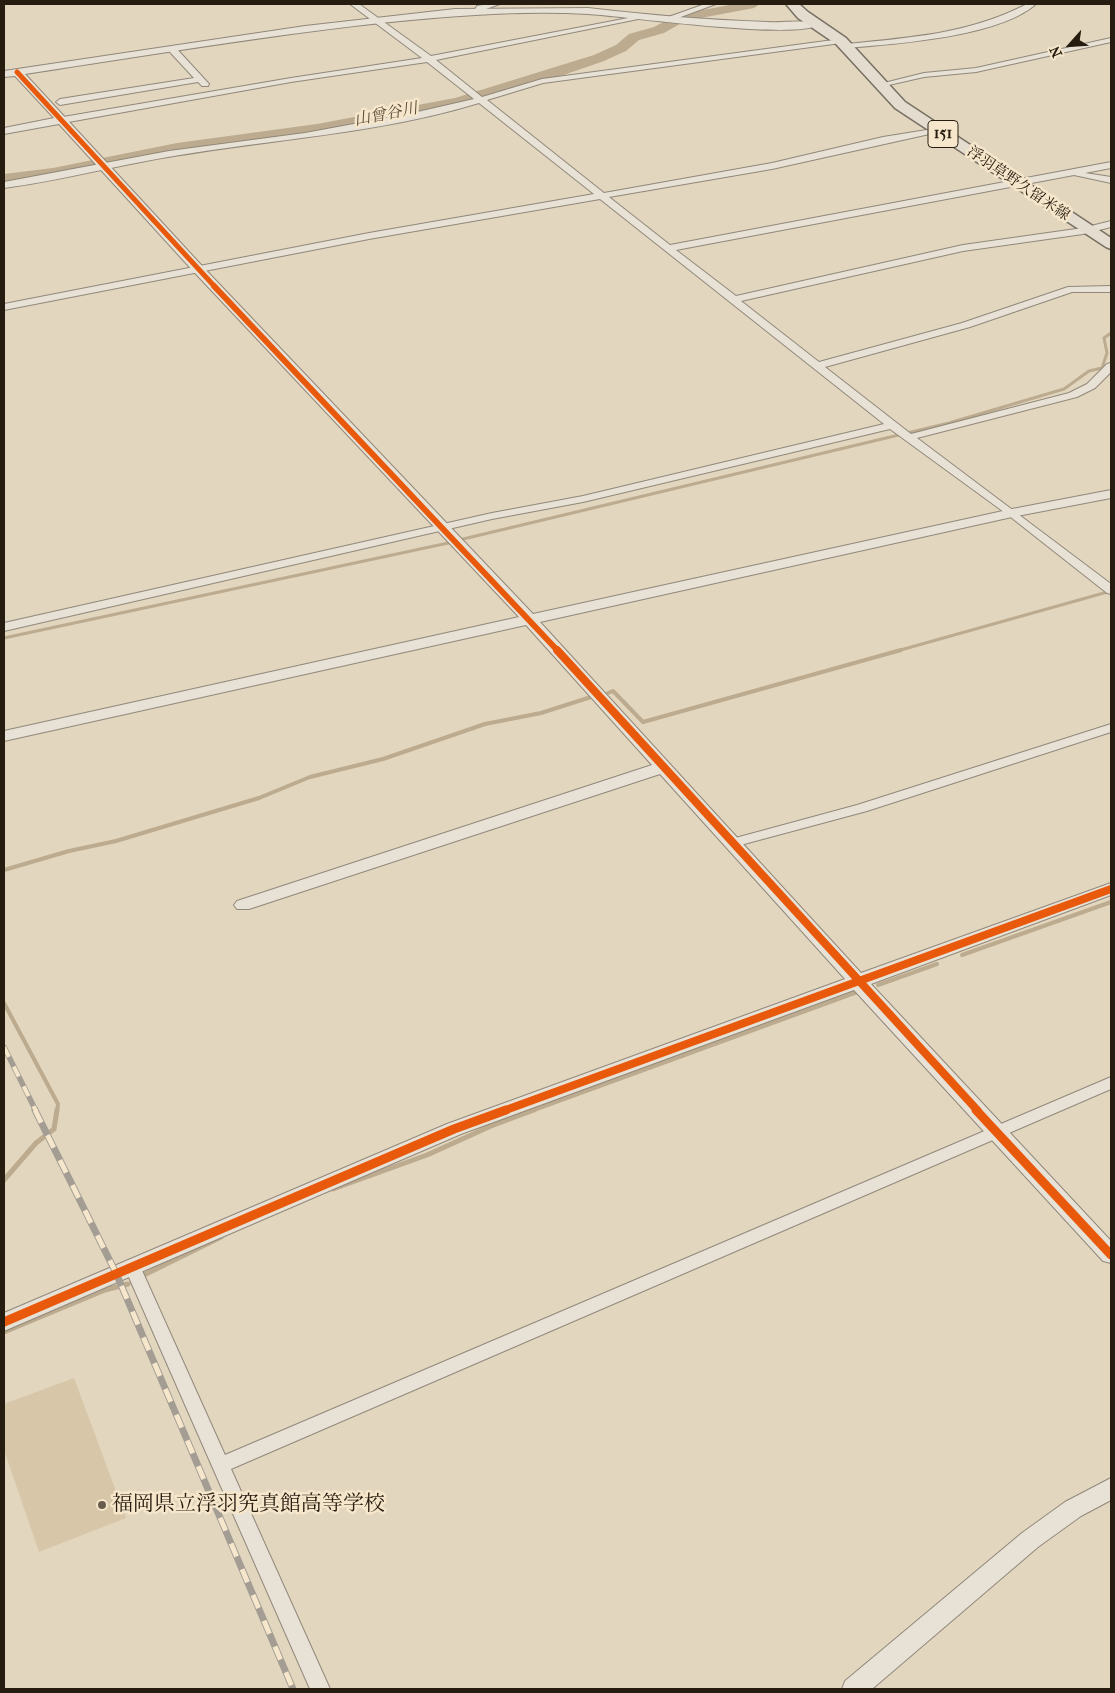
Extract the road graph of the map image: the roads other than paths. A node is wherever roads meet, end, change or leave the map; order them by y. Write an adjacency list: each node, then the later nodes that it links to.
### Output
1 (354, 4): 8 (street)
2 (496, 4): 6 (street)
3 (712, 4): 9 (street)
4 (792, 4): 10 (main road, 浮羽草野久留米線 / 151)
5 (1032, 4): 12 (street)
6 (478, 11): 7 (street); 8 (street)
7 (644, 17): 9 (street); 14 (street)
8 (379, 20): 13 (street); 14 (street)
9 (672, 20): 10 (street)
10 (815, 24): 12 (main road, 浮羽草野久留米線 / 151)
11 (1111, 40): 19 (street)
12 (843, 44): 19 (main road, 浮羽草野久留米線 / 151); 21 (street)
13 (172, 49): 15 (street); 17 (street)
14 (429, 59): 21 (street); 22 (street)
15 (17, 72): 16 (street); 24 (street)
16 (4, 74)
17 (201, 79): 18 (street); 20 (street)
18 (173, 84): 22 (street); 23 (street)
19 (880, 85): 26 (main road, 浮羽草野久留米線 / 151)
20 (211, 90)
21 (478, 97): 27 (street); 33 (street)
22 (192, 98): 24 (street)
23 (60, 102)
24 (62, 120): 25 (street); 27 (street)
25 (4, 131)
26 (939, 131): 31 (main road, 浮羽草野久留米線 / 151); 33 (street)
27 (102, 163): 32 (street); 38 (street)
28 (1111, 165): 29 (street)
29 (1064, 173): 30 (street); 31 (street)
30 (1111, 180)
31 (1018, 184): 35 (main road, 浮羽草野久留米線 / 151); 37 (street)
32 (4, 185)
33 (603, 196): 37 (street); 38 (street)
34 (1111, 224): 35 (street)
35 (1087, 230): 36 (main road, 浮羽草野久留米線 / 151); 40 (street)
36 (1111, 244)
37 (670, 248): 40 (street)
38 (199, 270): 41 (street); 48 (street)
39 (1111, 289): 42 (street)
40 (733, 300): 42 (street)
41 (4, 307)
42 (818, 366): 44 (street)
43 (1111, 366): 45 (street)
44 (892, 425): 45 (street); 48 (street)
45 (910, 437): 47 (street)
46 (1111, 494): 47 (street)
47 (1012, 513): 49 (street); 50 (street)
48 (445, 528): 50 (street); 51 (street)
49 (1111, 589)
50 (529, 619): 53 (street); 54 (street)
51 (4, 627)
52 (1111, 728): 55 (street)
53 (4, 736)
54 (664, 767): 55 (street); 57 (street)
55 (733, 843): 58 (street)
56 (1111, 889): 58 (street)
57 (243, 905)
58 (858, 982): 60 (street); 62 (street)
59 (1111, 1083): 60 (street)
60 (999, 1133): 61 (street); 64 (street)
61 (1111, 1255)
62 (132, 1266): 63 (street); 64 (street)
63 (4, 1322)
64 (222, 1465): 66 (street)
65 (1111, 1488): 67 (street)
66 (320, 1689)
67 (854, 1689)

